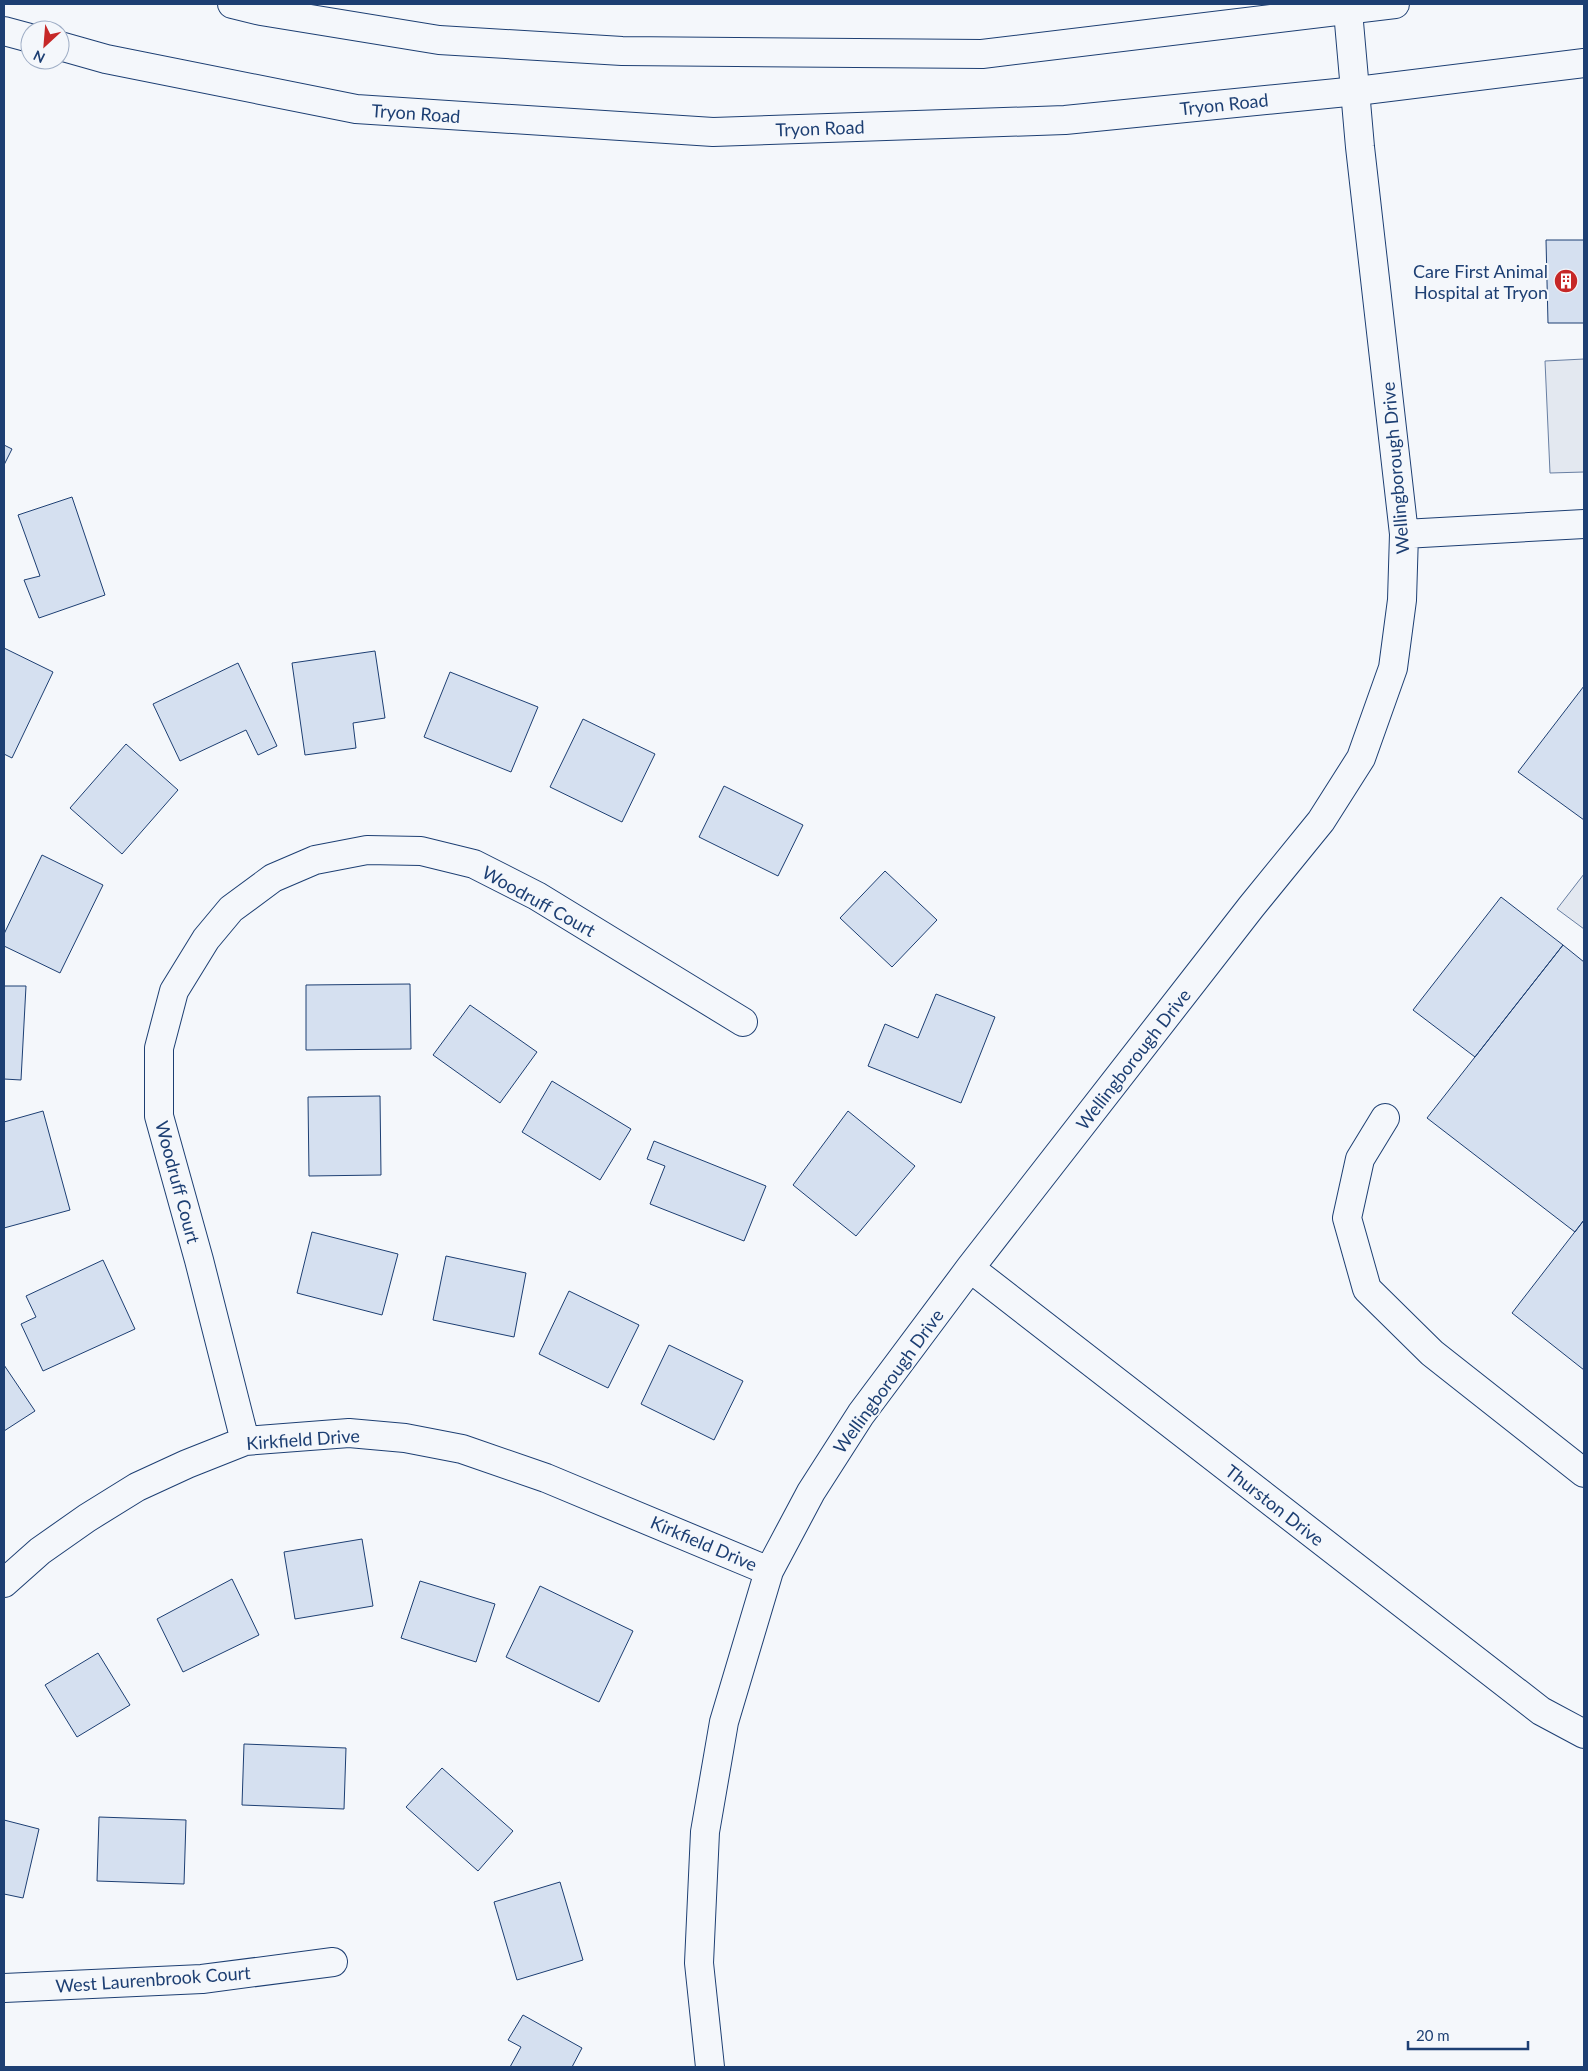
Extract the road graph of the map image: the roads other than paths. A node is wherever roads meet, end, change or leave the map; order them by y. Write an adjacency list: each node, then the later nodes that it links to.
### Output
1 (232, 4): 3 (street)
2 (1394, 4): 3 (street)
3 (1348, 11): 8 (street, Wellingborough Drive)
4 (4, 31): 5 (street)
5 (20, 35)
6 (70, 49): 8 (street, Tryon Road)
7 (1584, 63): 8 (street, Tryon Road)
8 (1357, 91): 10 (street, Wellingborough Drive)
9 (1584, 524): 10 (street)
10 (1404, 534): 13 (street, Wellingborough Drive)
11 (743, 1022): 14 (street, Woodruff Court)
12 (1385, 1118): 15 (street)
13 (970, 1268): 16 (street, Wellingborough Drive); 18 (street, Thurston Drive)
14 (245, 1441): 16 (street, Kirkfield Drive); 17 (street, Kirkfield Drive)
15 (1584, 1473)
16 (769, 1570): 21 (street, Wellingborough Drive)
17 (4, 1583)
18 (1584, 1734)
19 (333, 1962): 20 (street, West Laurenbrook Court)
20 (4, 1988)
21 (710, 2067)

